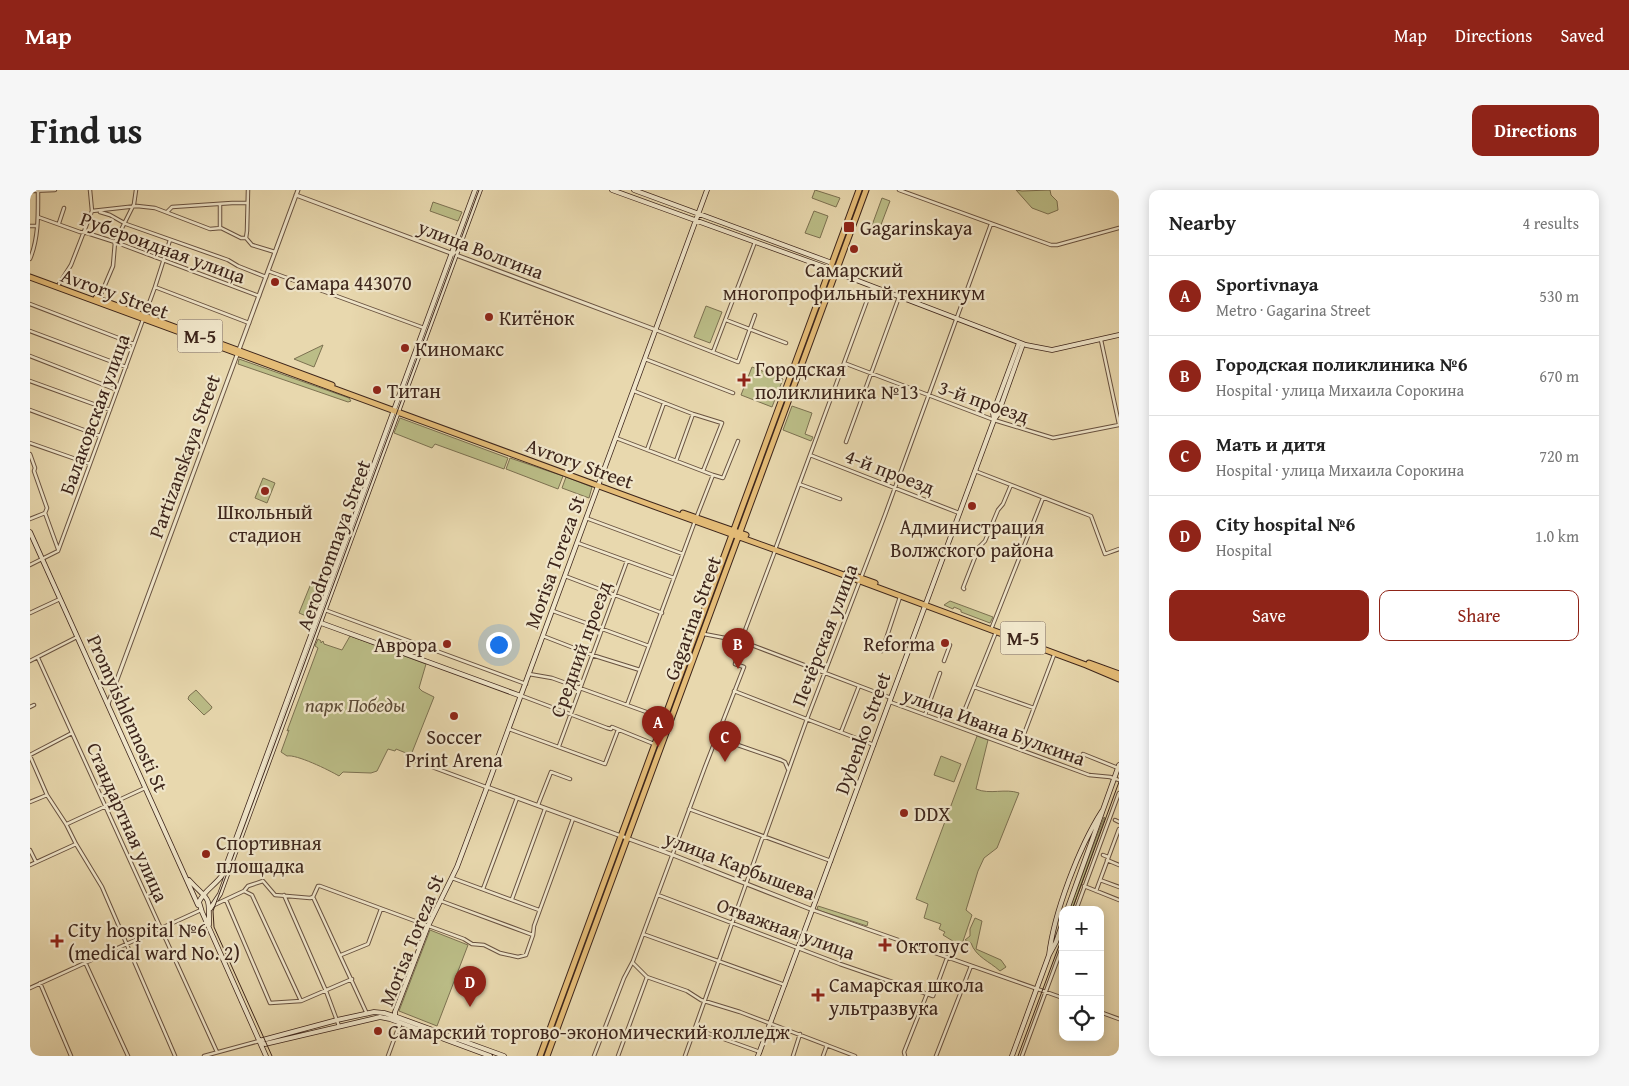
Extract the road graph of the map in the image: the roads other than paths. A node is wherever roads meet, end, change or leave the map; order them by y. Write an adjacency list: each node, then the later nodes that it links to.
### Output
1 (38, 190): 2 (street); 15 (street); 25 (street)
2 (55, 190)
3 (90, 190): 21 (street)
4 (136, 190): 19 (street)
5 (248, 190): 17 (street)
6 (292, 190): 16 (street, улица Волгина)
7 (475, 190): 42 (main road, Aerodromnaya Street)
8 (480, 190): 42 (main road, Aerodromnaya Street)
9 (612, 190): 26 (main road)
10 (634, 190): 24 (main road)
11 (707, 190): 24 (main road, Morisa Toreza St)
12 (859, 190): 45 (main road, Gagarina Street)
13 (866, 190): 48 (main road, Gagarina Street)
14 (899, 190): 29 (street)
15 (30, 191)
16 (297, 193): 41 (street, Partizanskaya Street); 42 (street, улица Волгина)
17 (247, 203): 18 (street); 36 (street)
18 (220, 204): 23 (street); 32 (street)
19 (132, 207): 22 (street); 23 (street); 27 (street)
20 (64, 208): 28 (street, Рубероидная улица)
21 (92, 212): 22 (street); 34 (street)
22 (100, 212): 27 (street)
23 (167, 212): 32 (street)
24 (699, 214): 26 (main road, Morisa Toreza St); 35 (main road)
25 (38, 218): 28 (street, Рубероидная улица); 31 (street)
26 (696, 221): 39 (main road); 64 (main road, Morisa Toreza St)
27 (125, 223): 37 (street); 38 (street)
28 (59, 224): 34 (street, Рубероидная улица)
29 (991, 224): 33 (street); 60 (street, Печёрская улица)
30 (30, 226): 31 (street)
31 (37, 226): 43 (street)
32 (220, 228): 36 (street)
33 (1119, 228)
34 (84, 232): 38 (street, Рубероидная улица); 51 (street)
35 (763, 237): 40 (main road); 45 (main road)
36 (246, 238): 41 (street)
37 (170, 240): 44 (street, Балаковская улица); 50 (street)
38 (115, 242): 44 (street, Рубероидная улица); 56 (street)
39 (755, 242): 40 (main road); 61 (street)
40 (760, 244): 46 (main road)
41 (275, 252): 47 (street, Partizanskaya Street)
42 (454, 255): 63 (main road, Aerodromnaya Street); 64 (street, улица Волгина)
43 (30, 259)
44 (162, 260): 52 (street, Балаковская улица); 54 (street, Рубероидная улица)
45 (832, 263): 46 (main road, Gagarina Street); 48 (main road)
46 (830, 270): 48 (main road); 118 (main road, Gagarina Street)
47 (268, 271): 50 (street, Partizanskaya Street); 63 (street)
48 (835, 272): 53 (main road); 118 (main road, Gagarina Street)
49 (30, 276): 51 (main road, Avrory Street / М-5); 59 (main road, Avrory Street / М-5)
50 (266, 277): 54 (street, Partizanskaya Street)
51 (59, 284): 56 (main road, Avrory Street / М-5)
52 (155, 287): 59 (street, Балаковская улица); 62 (street)
53 (872, 287): 55 (main road); 76 (street)
54 (259, 296): 62 (street, Partizanskaya Street)
55 (899, 297): 60 (main road); 78 (street)
56 (99, 299): 59 (main road, Avrory Street / М-5)
57 (30, 304): 70 (street)
58 (755, 315): 65 (street)
59 (144, 317): 70 (street, Балаковская улица); 72 (main road, Avrory Street / М-5)
60 (956, 319): 71 (main road); 83 (street, Печёрская улица)
61 (726, 320): 65 (street); 73 (street)
62 (249, 323): 72 (street, Partizanskaya Street)
63 (426, 329): 87 (main road, Aerodromnaya Street)
64 (656, 330): 73 (street); 75 (main road, Morisa Toreza St)
65 (749, 330): 69 (street); 73 (street)
66 (30, 331): 77 (street)
67 (1119, 335): 68 (main road)
68 (1100, 340): 71 (main road); 90 (street)
69 (786, 343)
70 (134, 344): 77 (street, Балаковская улица)
71 (1021, 344): 89 (main road, Dybenko Street)
72 (238, 352): 87 (main road, Avrory Street / М-5); 167 (street, Partizanskaya Street)
73 (713, 352)
74 (30, 356): 80 (street)
75 (645, 360): 81 (main road, Morisa Toreza St); 82 (street)
76 (844, 363): 78 (street, 3-й проезд); 98 (street)
77 (126, 366): 80 (street, Балаковская улица)
78 (871, 373): 83 (street, 3-й проезд); 95 (street)
79 (30, 381): 86 (street)
80 (117, 390): 86 (street, Балаковская улица)
81 (633, 391): 84 (street); 92 (main road, Morisa Toreza St)
82 (733, 393)
83 (928, 395): 89 (street, 3-й проезд); 109 (street, Печёрская улица)
84 (664, 403): 88 (street); 96 (street)
85 (30, 410): 91 (street)
86 (110, 410): 91 (street, Балаковская улица)
87 (396, 410): 107 (main road, Avrory Street / М-5); 135 (main road, Aerodromnaya Street); 231 (main road, Aerodromnaya Street)
88 (692, 414): 99 (street); 102 (street)
89 (994, 417): 90 (street, 3-й проезд); 103 (main road, Dybenko Street)
90 (1119, 423)
91 (100, 436): 100 (street, Балаковская улица)
92 (616, 438): 96 (street); 107 (main road, Morisa Toreza St)
93 (738, 441): 105 (street)
94 (30, 442): 100 (street)
95 (846, 442)
96 (647, 450): 99 (street)
97 (30, 454): 101 (street)
98 (810, 455): 106 (street); 109 (street, 4-й проезд)
99 (676, 461): 102 (street)
100 (90, 464): 122 (street, Балаковская улица)
101 (34, 471): 104 (street); 112 (street)
102 (703, 471): 105 (street)
103 (975, 471): 108 (street); 113 (main road, Dybenko Street)
104 (30, 473)
105 (713, 475): 116 (street)
106 (799, 484): 111 (street); 120 (street)
107 (599, 485): 115 (main road, Morisa Toreza St); 116 (main road, Avrory Street / М-5)
108 (1011, 485): 110 (street); 130 (street)
109 (894, 488): 113 (street, 4-й проезд); 129 (street, Печёрская улица)
110 (1043, 498): 121 (street); 141 (street)
111 (840, 499)
112 (45, 513): 114 (street); 122 (street)
113 (959, 513): 134 (main road, Dybenko Street)
114 (30, 518)
115 (586, 518): 119 (main road, Morisa Toreza St); 123 (street)
116 (696, 520): 118 (main road, Avrory Street / М-5); 123 (street)
117 (30, 532): 124 (main road, Promyishlennosti St)
118 (736, 534): 120 (main road, Avrory Street / М-5); 142 (main road, Gagarina Street); 175 (main road, Gagarina Street)
119 (578, 543): 125 (street); 127 (main road, Morisa Toreza St)
120 (777, 546): 129 (main road, Avrory Street / М-5); 145 (street)
121 (1119, 549)
122 (58, 551): 124 (street)
123 (684, 554): 128 (street)
124 (42, 560): 126 (street); 133 (main road, Promyishlennosti St)
125 (627, 561): 128 (street); 131 (street, Средний проезд)
126 (30, 565)
127 (565, 576): 131 (street); 136 (main road, Morisa Toreza St)
128 (674, 578): 138 (street)
129 (860, 579): 132 (main road, Avrory Street / М-5); 134 (main road, Avrory Street / М-5); 155 (street, Печёрская улица)
130 (964, 589)
131 (615, 595): 138 (street); 140 (street, Средний проезд)
132 (900, 596): 134 (main road, Avrory Street / М-5); 148 (street)
133 (60, 599): 137 (street); 144 (main road, Promyishlennosti St)
134 (926, 604): 141 (main road, Avrory Street / М-5); 166 (main road, Dybenko Street)
135 (325, 610): 139 (main road, Aerodromnaya Street); 160 (street)
136 (552, 611): 140 (street); 143 (main road, Morisa Toreza St)
137 (30, 612)
138 (662, 613): 147 (street)
139 (321, 623): 165 (main road); 242 (main road, Aerodromnaya Street)
140 (602, 628): 147 (street); 150 (street, Средний проезд)
141 (994, 629): 149 (main road, Avrory Street / М-5); 158 (main road, Avrory Street / М-5); 162 (street)
142 (703, 633): 145 (street, улица Ивана Булкина); 175 (main road, Gagarina Street)
143 (543, 636): 150 (street); 157 (main road, Morisa Toreza St)
144 (77, 638): 151 (street); 167 (main road, Promyishlennosti St)
145 (740, 642): 155 (street, улица Ивана Булкина); 164 (street)
146 (950, 645): 153 (street)
147 (649, 646): 154 (street)
148 (882, 651)
149 (1055, 653): 159 (main road, Avrory Street / М-5); 171 (street)
150 (592, 655): 154 (street); 163 (street, Средний проезд)
151 (38, 658): 152 (street); 180 (street, Стандартная улица)
152 (30, 661)
153 (944, 661)
154 (640, 670): 169 (street)
155 (825, 673): 161 (street, улица Ивана Булкина); 174 (street, Печёрская улица)
156 (940, 673): 173 (street)
157 (529, 674): 160 (main road, Morisa Toreza St); 163 (street)
158 (1119, 674)
159 (1119, 679)
160 (526, 684): 165 (main road, Morisa Toreza St)
161 (859, 686): 166 (street, улица Ивана Булкина); 179 (street)
162 (974, 686): 171 (street); 176 (street)
163 (580, 688): 169 (street); 172 (street, Средний проезд)
164 (734, 691): 174 (street); 181 (street)
165 (521, 696): 172 (street); 177 (main road, Morisa Toreza St)
166 (891, 700): 173 (street, улица Ивана Булкина); 184 (main road, Dybenko Street)
167 (108, 704): 194 (main road, Promyishlennosti St)
168 (34, 705): 170 (street)
169 (627, 705): 175 (street)
170 (30, 707)
171 (1034, 708): 182 (street)
172 (570, 714): 178 (street); 185 (street, Средний проезд)
173 (925, 715): 192 (street, улица Ивана Булкина)
174 (807, 719): 179 (street); 190 (street, Печёрская улица)
175 (667, 720): 183 (main road, Gagarina Street); 210 (main road, Gagarina Street)
176 (961, 720)
177 (509, 729): 185 (street); 193 (main road, Morisa Toreza St)
178 (618, 730): 183 (street); 185 (street)
179 (841, 732): 184 (street)
180 (72, 733): 187 (street); 199 (street, Стандартная улица)
181 (714, 742): 190 (street); 202 (street)
182 (1021, 742)
183 (655, 744): 210 (main road, Gagarina Street)
184 (872, 744): 216 (main road, Dybenko Street)
185 (559, 746)
186 (1083, 754): 189 (street)
187 (30, 755): 196 (street)
188 (408, 758): 193 (street, улица Карбышева)
189 (1118, 766): 192 (main road)
190 (789, 770): 209 (street, Печёрская улица)
191 (570, 779): 200 (street)
192 (1117, 779): 203 (main road)
193 (487, 787): 197 (street, улица Карбышева); 223 (main road, Morisa Toreza St)
194 (145, 788): 199 (street); 222 (main road, Promyishlennosti St)
195 (1119, 793): 226 (street)
196 (47, 795): 198 (street); 207 (street)
197 (517, 798): 200 (street, улица Карбышева); 228 (street)
198 (30, 802)
199 (106, 805): 207 (street); 253 (street, Стандартная улица)
200 (538, 806): 201 (street, улица Карбышева)
201 (545, 808): 204 (street, улица Карбышева); 238 (street)
202 (690, 809): 209 (street); 213 (street)
203 (1102, 811): 218 (main road); 221 (main road)
204 (573, 818): 210 (street, улица Карбышева); 248 (street)
205 (1115, 820): 206 (street)
206 (1119, 822)
207 (66, 824): 211 (street)
208 (1119, 829): 215 (street)
209 (765, 836): 216 (street); 225 (street, Печёрская улица)
210 (624, 837): 213 (street, улица Карбышева); 299 (main road, Gagarina Street)
211 (76, 844): 217 (street); 257 (street)
212 (30, 850): 217 (street)
213 (673, 855): 225 (street, улица Карбышева); 233 (street)
214 (1103, 855): 215 (street)
215 (1108, 859): 220 (street); 224 (street)
216 (831, 861): 249 (main road, Dybenko Street)
217 (36, 862): 219 (street)
218 (1076, 864): 221 (main road); 235 (main road)
219 (30, 865)
220 (1119, 865)
221 (1083, 867): 241 (main road)
222 (185, 875): 231 (main road); 245 (main road, Promyishlennosti St)
223 (452, 878): 228 (street); 240 (main road, Morisa Toreza St)
224 (1100, 880): 227 (street); 230 (street)
225 (747, 884): 249 (street, улица Карбышева); 250 (street, Печёрская улица)
226 (1084, 886): 230 (street); 244 (street)
227 (1119, 887)
228 (483, 889): 238 (street)
229 (244, 891): 232 (street); 237 (street); 277 (street)
230 (1096, 891): 239 (street)
231 (204, 894): 236 (main road); 245 (main road, Aerodromnaya Street)
232 (284, 895): 234 (street); 273 (street)
233 (658, 895): 250 (street, Отважная улица); 255 (street)
234 (313, 897): 247 (street); 260 (street)
235 (1063, 899): 241 (main road); 261 (main road)
236 (208, 900): 245 (main road); 246 (main road, Promyishlennosti St)
237 (226, 900): 242 (street); 277 (street)
238 (512, 900): 248 (street)
239 (1119, 900)
240 (441, 901): 251 (main road, Morisa Toreza St); 256 (street)
241 (1070, 902): 243 (main road)
242 (214, 905): 246 (main road, Aerodromnaya Street)
243 (1068, 906)
244 (1077, 906)
245 (200, 908): 246 (main road); 252 (main road, Promyishlennosti St); 253 (street)
246 (210, 909): 252 (main road, Promyishlennosti St)
247 (381, 909): 251 (street); 260 (street)
248 (539, 910): 256 (street)
249 (813, 910): 258 (main road, Dybenko Street); 262 (street, улица Карбышева)
250 (732, 923): 258 (street, Отважная улица); 263 (street, Печёрская улица)
251 (428, 926): 256 (street); 281 (main road, Morisa Toreza St)
252 (209, 927): 292 (main road, Promyishlennosti St)
253 (161, 929): 257 (street); 296 (street, Стандартная улица)
254 (1059, 933): 261 (main road)
255 (643, 934): 263 (street); 265 (street)
256 (533, 935)
257 (126, 944): 264 (street); 302 (street)
258 (799, 948): 270 (main road, Dybenko Street); 275 (street, Отважная улица)
259 (1061, 951): 274 (street)
260 (340, 955): 268 (street)
261 (1049, 955): 272 (main road)
262 (947, 958): 266 (street, улица Карбышева); 275 (street, Отважная улица)
263 (720, 960): 270 (street); 278 (street, Печёрская улица)
264 (85, 962): 269 (street); 301 (street)
265 (632, 963): 267 (street); 307 (street)
266 (971, 966): 272 (street, улица Карбышева); 314 (street)
267 (647, 977): 278 (street); 308 (street)
268 (352, 979): 273 (street); 280 (street)
269 (40, 983): 271 (street); 300 (street)
270 (785, 985): 286 (main road, Dybenko Street)
271 (30, 988)
272 (1036, 989): 274 (street, улица Карбышева); 315 (main road)
273 (326, 991): 277 (street); 284 (street)
274 (1045, 992): 276 (street, улица Карбышева); 316 (street)
275 (927, 994): 313 (street)
276 (1059, 997)
277 (301, 1001)
278 (705, 1001): 286 (street); 289 (street, Печёрская улица)
279 (1104, 1013): 283 (street)
280 (367, 1014): 281 (main road); 284 (main road)
281 (394, 1014): 282 (main road); 285 (main road, Morisa Toreza St)
282 (389, 1018): 285 (main road); 288 (main road)
283 (1119, 1019)
284 (337, 1020): 287 (main road); 288 (street)
285 (400, 1022): 294 (main road); 304 (street)
286 (770, 1024): 291 (street); 298 (main road, Dybenko Street)
287 (317, 1025): 290 (main road); 292 (main road)
288 (339, 1026): 290 (main road)
289 (696, 1029): 298 (street); 309 (street, Печёрская улица)
290 (319, 1031): 293 (main road)
291 (800, 1034): 295 (street); 310 (street)
292 (259, 1041): 293 (main road); 296 (street); 297 (main road, Promyishlennosti St)
293 (267, 1044): 297 (main road)
294 (467, 1045): 305 (main road); 306 (main road)
295 (827, 1045): 311 (street); 312 (street)
296 (217, 1052): 303 (street)
297 (265, 1054)
298 (759, 1054)
299 (544, 1055)
300 (71, 1056)
301 (128, 1056)
302 (175, 1056)
303 (205, 1056)
304 (388, 1056)
305 (490, 1056)
306 (504, 1056)
307 (594, 1056)
308 (618, 1056)
309 (685, 1056)
310 (793, 1056)
311 (823, 1056)
312 (853, 1056)
313 (906, 1056)
314 (936, 1056)
315 (1012, 1056)
316 (1022, 1056)

